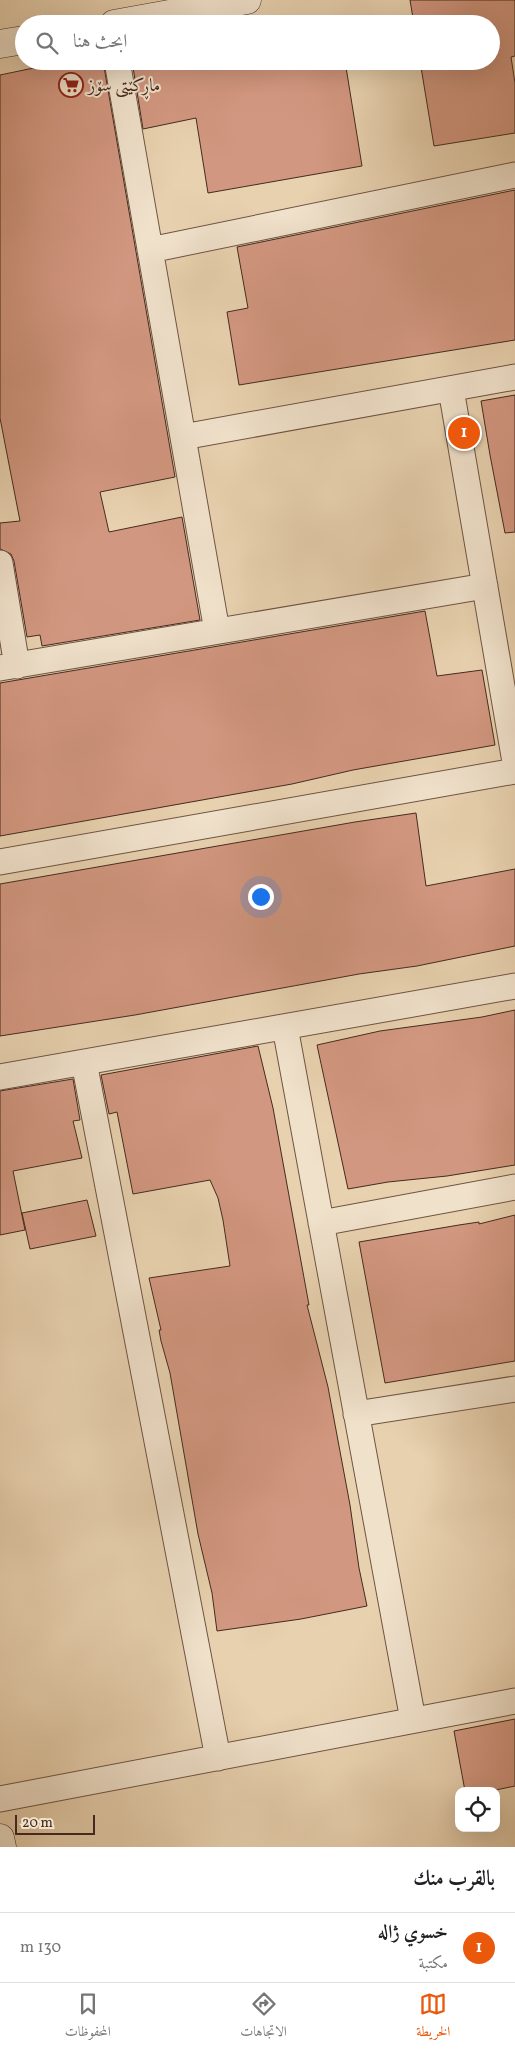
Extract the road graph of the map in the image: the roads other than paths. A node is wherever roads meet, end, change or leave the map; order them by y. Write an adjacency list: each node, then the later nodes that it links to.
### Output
1 (247, 0): 2 (street)
2 (147, 9): 3 (street)
3 (134, 15)
4 (15, 42): 5 (street)
5 (0, 44)
6 (118, 70): 8 (street)
7 (515, 175): 8 (street)
8 (150, 250): 11 (street)
9 (515, 378): 10 (street)
10 (451, 389): 11 (street); 13 (street)
11 (183, 437): 14 (street)
12 (0, 563): 15 (street)
13 (485, 586): 14 (street); 16 (street)
14 (217, 631): 15 (street)
15 (9, 667)
16 (515, 762)
17 (515, 771): 18 (street)
18 (0, 862)
19 (515, 986): 20 (street)
20 (285, 1027): 21 (street); 24 (street)
21 (84, 1062): 22 (street); 29 (street)
22 (0, 1077)
23 (515, 1187): 24 (street)
24 (321, 1223): 26 (street)
25 (515, 1389): 26 (street)
26 (356, 1414): 28 (street)
27 (515, 1701): 28 (street)
28 (413, 1720): 29 (street)
29 (218, 1758): 30 (street)
30 (0, 1799)
31 (0, 1838): 32 (street)
32 (2, 1847)

